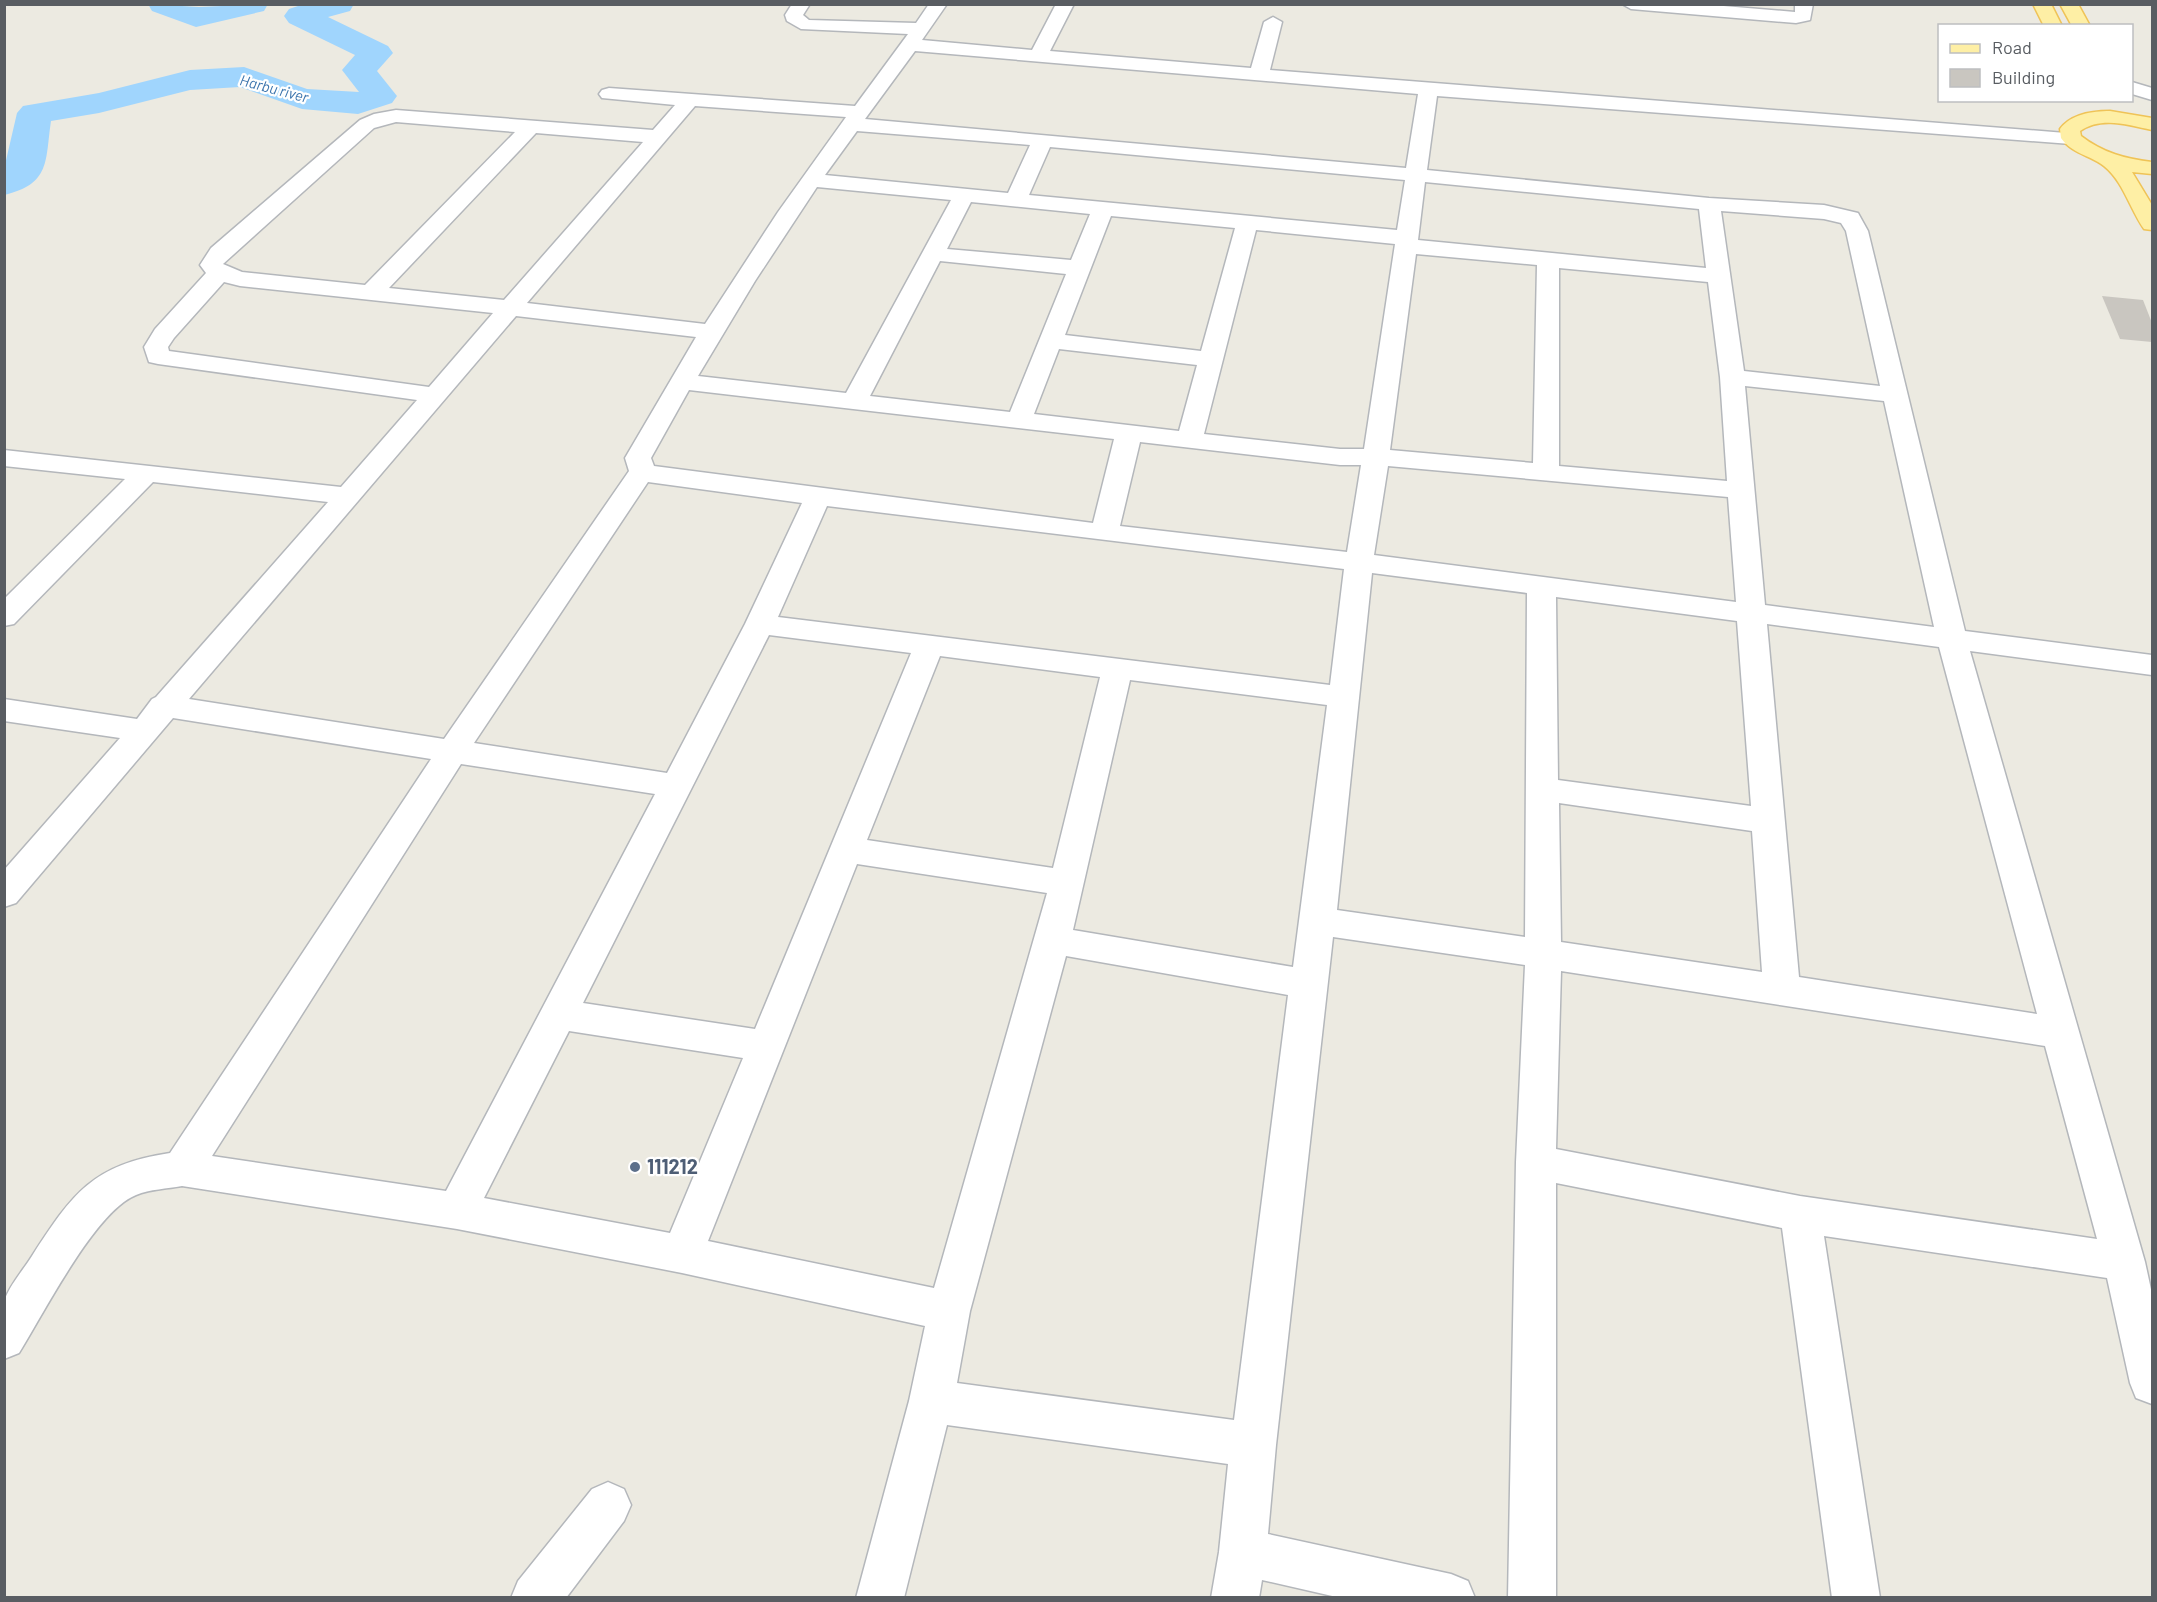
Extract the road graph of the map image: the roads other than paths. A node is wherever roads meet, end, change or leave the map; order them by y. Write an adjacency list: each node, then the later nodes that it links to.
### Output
1 (801, 4): 12 (street)
2 (938, 4): 12 (street)
3 (1065, 4): 13 (street)
4 (1630, 4): 8 (street)
5 (1804, 4): 8 (street)
6 (2042, 4): 10 (main road)
7 (2069, 4): 11 (main road)
8 (1673, 6)
9 (1273, 22): 14 (street)
10 (2053, 24)
11 (2080, 24)
12 (916, 37): 13 (street); 22 (street)
13 (1038, 56): 14 (street)
14 (1259, 74): 16 (street)
15 (2133, 88): 18 (street)
16 (1428, 89): 26 (street); 30 (street)
17 (609, 94): 19 (street)
18 (2152, 94)
19 (690, 100): 22 (street); 25 (street)
20 (2128, 102): 23 (main road)
21 (2088, 109): 23 (main road); 26 (main road)
22 (855, 118): 27 (street); 31 (street)
23 (2152, 123)
24 (530, 128): 25 (street); 42 (street); 44 (street)
25 (658, 136): 45 (street)
26 (2071, 138): 28 (main road)
27 (1042, 141): 30 (street); 33 (street)
28 (2111, 161): 29 (main road); 37 (main road)
29 (2152, 168)
30 (1416, 177): 34 (street); 38 (street)
31 (811, 180): 32 (street); 46 (street)
32 (964, 195): 33 (street); 39 (street)
33 (1016, 200): 35 (street)
34 (1709, 204): 43 (street); 52 (street)
35 (1103, 209): 36 (street); 41 (street)
36 (1247, 224): 38 (street); 48 (street)
37 (2152, 224)
38 (1407, 242): 40 (street); 57 (street)
39 (933, 254): 41 (street); 53 (street)
40 (1548, 259): 43 (street); 60 (street)
41 (1080, 268): 47 (street)
42 (219, 273): 44 (street); 51 (street)
43 (1718, 276): 49 (street)
44 (371, 293): 45 (street)
45 (510, 308): 46 (street); 51 (street)
46 (711, 332): 50 (street)
47 (1051, 341): 48 (street); 54 (street)
48 (1211, 359): 56 (street)
49 (1732, 377): 52 (street); 62 (street)
50 (681, 382): 53 (street); 59 (street)
51 (435, 395): 63 (street)
52 (1896, 395): 71 (street)
53 (855, 401): 54 (street)
54 (1019, 420): 55 (street)
55 (1129, 433): 56 (street); 65 (street)
56 (1190, 439): 57 (street)
57 (1377, 457): 60 (street); 66 (street)
58 (4, 458): 61 (street)
59 (642, 471): 64 (street); 79 (street)
60 (1546, 471): 62 (street)
61 (147, 473): 63 (street); 69 (street)
62 (1742, 490): 68 (street)
63 (350, 496): 76 (street)
64 (818, 497): 65 (street); 70 (street)
65 (1104, 533): 66 (street)
66 (1359, 562): 67 (street); 75 (street)
67 (1541, 586): 68 (street); 81 (street)
68 (1754, 614): 71 (street); 82 (street)
69 (4, 617)
70 (760, 624): 72 (street); 80 (street)
71 (1952, 640): 73 (street); 92 (street)
72 (930, 646): 74 (street); 83 (street)
73 (2152, 665)
74 (1117, 669): 75 (street); 84 (street)
75 (1343, 697): 86 (street)
76 (163, 706): 78 (street); 79 (street)
77 (4, 710): 78 (street)
78 (143, 731): 85 (street)
79 (451, 753): 80 (street); 95 (street)
80 (676, 786): 91 (street)
81 (1542, 789): 82 (street); 88 (street)
82 (1769, 821): 90 (street)
83 (847, 850): 84 (street); 93 (street)
84 (1066, 883): 87 (street)
85 (4, 894)
86 (1318, 921): 88 (street); 89 (street)
87 (1053, 939): 89 (street); 100 (street)
88 (1543, 955): 90 (street); 94 (street)
89 (1308, 984): 104 (street)
90 (1782, 988): 92 (street)
91 (559, 1014): 93 (street); 96 (street)
92 (2061, 1033): 99 (street)
93 (767, 1046): 98 (street)
94 (1536, 1162): 97 (street); 111 (street)
95 (182, 1169): 96 (street); 101 (street)
96 (456, 1211): 98 (street)
97 (1800, 1214): 99 (street); 112 (street)
98 (682, 1254): 100 (street)
99 (2124, 1262): 102 (street)
100 (949, 1311): 103 (street)
101 (4, 1339)
102 (2152, 1383)
103 (931, 1401): 104 (street); 108 (street)
104 (1253, 1445): 106 (street)
105 (608, 1505): 107 (street)
106 (1244, 1552): 109 (street); 110 (street)
107 (535, 1598)
108 (880, 1598)
109 (1235, 1598)
110 (1451, 1598)
111 (1532, 1598)
112 (1856, 1598)

